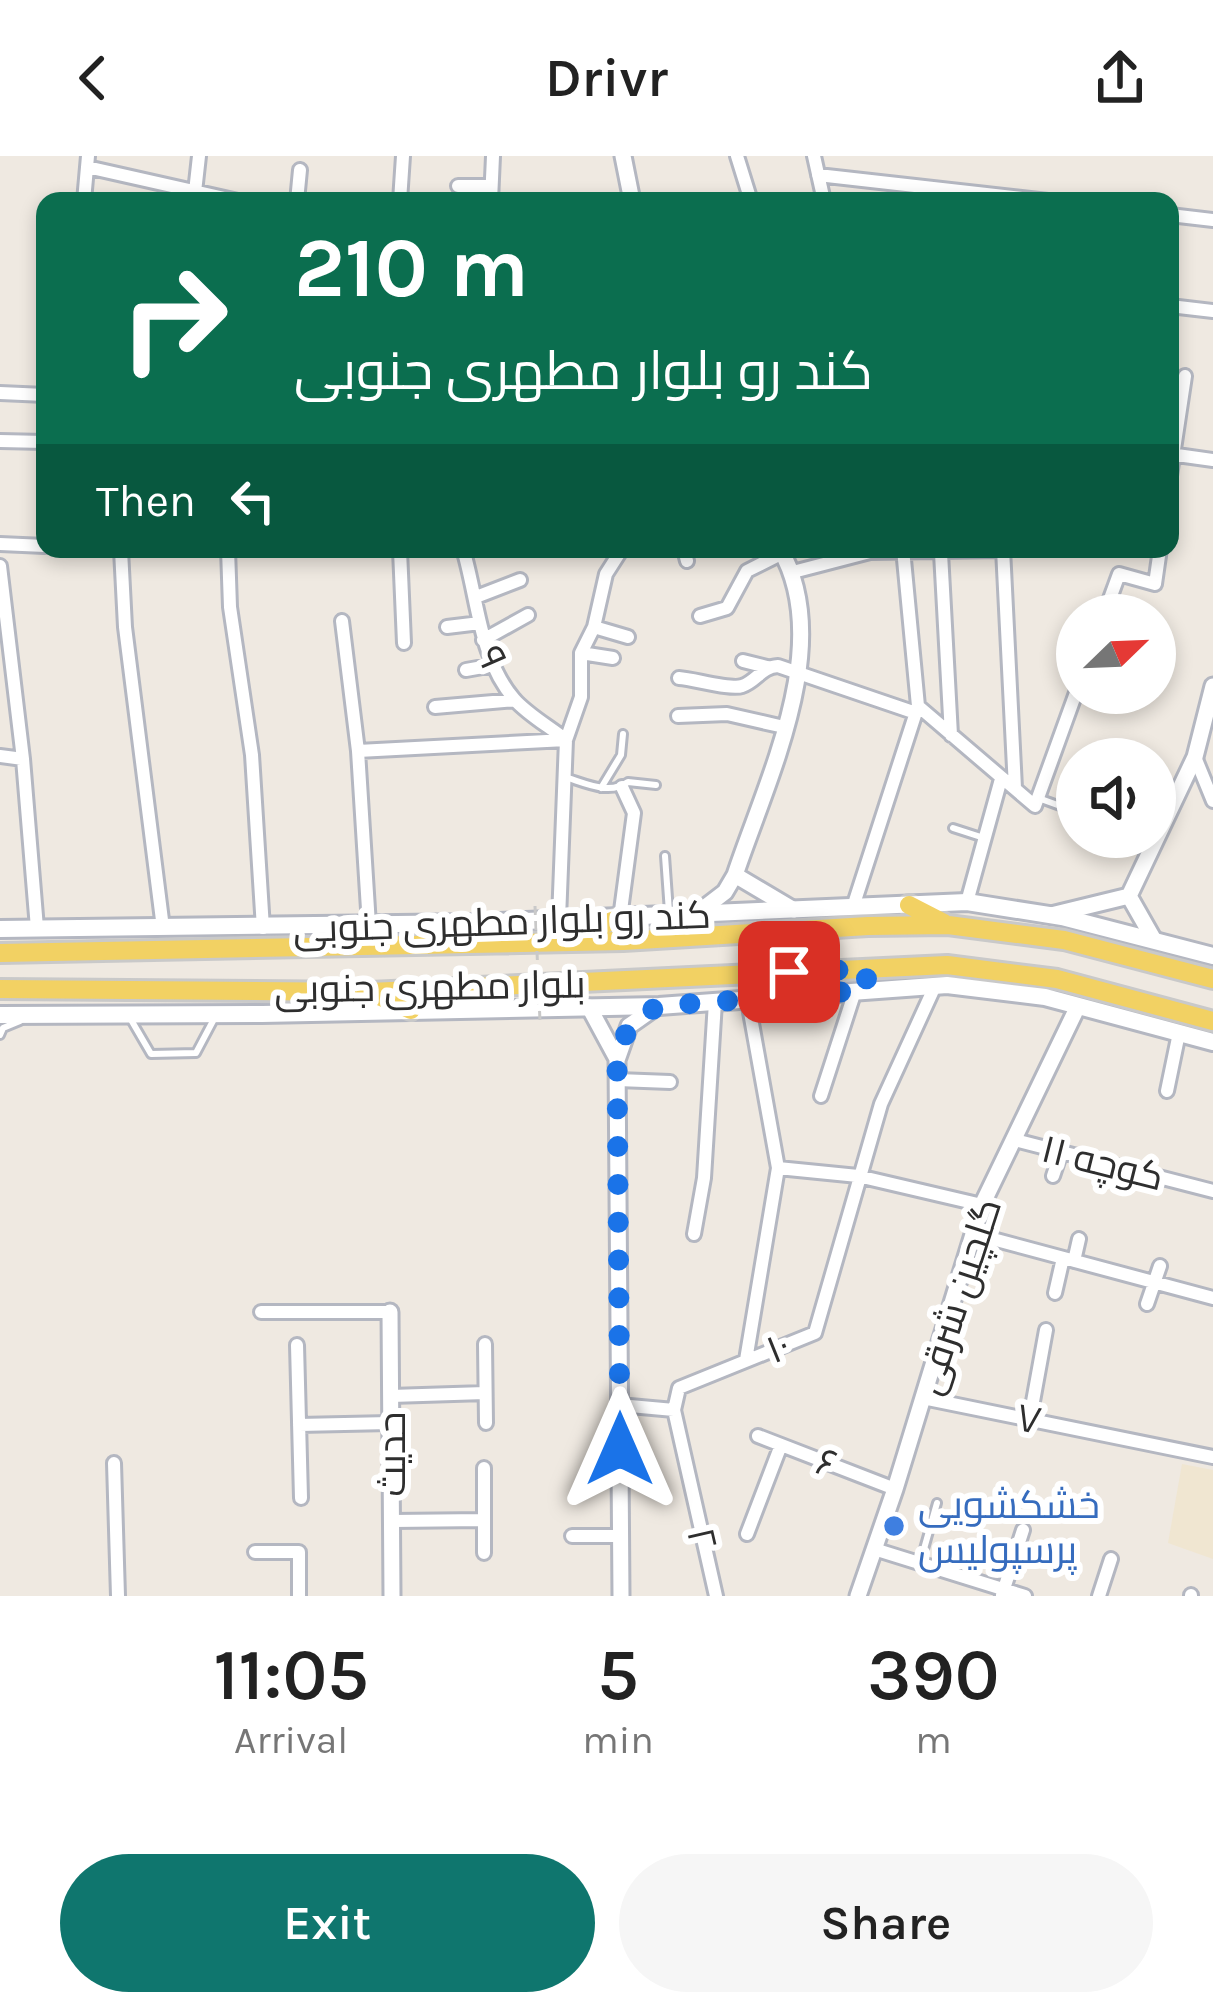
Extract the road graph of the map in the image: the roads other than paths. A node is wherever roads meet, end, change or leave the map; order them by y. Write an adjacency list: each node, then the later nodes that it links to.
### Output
1 (199, 156): 13 (street)
2 (404, 156): 15 (street)
3 (493, 156): 17 (street)
4 (623, 156): 18 (street)
5 (737, 156): 19 (street)
6 (814, 156): 9 (street)
7 (87, 161): 11 (street); 12 (street)
8 (300, 170): 14 (street)
9 (818, 175): 20 (street); 21 (street)
10 (458, 186): 16 (street)
11 (85, 192)
12 (180, 192)
13 (195, 192)
14 (298, 192)
15 (401, 192)
16 (483, 192)
17 (491, 192)
18 (630, 192)
19 (748, 192)
20 (822, 192)
21 (968, 192)
22 (1179, 216): 23 (street)
23 (1213, 220)
24 (1179, 307): 25 (street)
25 (1213, 311)
26 (1185, 376): 29 (street)
27 (0, 393): 28 (street)
28 (36, 395)
29 (1179, 412)
30 (0, 441): 31 (street)
31 (36, 442)
32 (1179, 455): 33 (street)
33 (1213, 460)
34 (0, 544): 35 (street)
35 (36, 546)
36 (121, 558): 110 (street)
37 (228, 558): 111 (street)
38 (400, 558): 61 (street)
39 (463, 558): 52 (street, ۹)
40 (616, 558): 58 (street)
41 (770, 558): 54 (street)
42 (786, 558): 49 (street)
43 (844, 558): 49 (street)
44 (904, 558): 73 (street)
45 (941, 558): 78 (street)
46 (1003, 558): 89 (street)
47 (1159, 558): 51 (street)
48 (0, 566): 83 (street)
49 (794, 572): 68 (street)
50 (520, 580): 52 (street)
51 (1112, 594)
52 (476, 597): 56 (street, ۹)
53 (528, 615): 60 (street)
54 (700, 616)
55 (342, 621): 80 (street)
56 (480, 622): 57 (street); 60 (street, ۹)
57 (447, 627)
58 (593, 627): 59 (street); 62 (street)
59 (628, 637)
60 (483, 640): 65 (street, ۹)
61 (404, 643)
62 (581, 653): 63 (street); 79 (street)
63 (613, 658)
64 (743, 661): 66 (street)
65 (494, 665): 67 (street); 71 (street, ۹)
66 (767, 667): 68 (street); 69 (street)
67 (466, 670)
68 (799, 674): 73 (street); 76 (street)
69 (680, 678)
70 (1213, 686): 82 (street)
71 (515, 700): 72 (street); 79 (street, ۹)
72 (435, 707)
73 (915, 709): 78 (street); 100 (street)
74 (1068, 714): 91 (street)
75 (678, 716): 76 (street)
76 (784, 727): 96 (street)
77 (623, 734): 88 (lane)
78 (951, 735): 85 (street)
79 (566, 740): 80 (street); 84 (street)
80 (358, 751): 107 (street)
81 (0, 756): 83 (street)
82 (1195, 757): 90 (street); 97 (street)
83 (23, 759): 109 (street)
84 (564, 777): 88 (lane); 106 (street)
85 (1001, 778): 89 (street); 94 (street)
86 (656, 785): 87 (lane)
87 (622, 787): 88 (lane); 105 (street)
88 (602, 788)
89 (1015, 788): 91 (street)
90 (1213, 800)
91 (1036, 802): 92 (lane)
92 (1056, 806)
93 (953, 828): 94 (lane)
94 (984, 838): 98 (street)
95 (665, 856): 104 (lane)
96 (735, 874): 101 (street); 102 (street)
97 (1129, 896): 103 (street); 113 (street)
98 (967, 902): 99 (main road, کند رو بلوار مطهری جنوبی); 103 (main road, کند رو بلوار مطهری جنوبی)
99 (909, 905): 100 (main road, کند رو بلوار مطهری جنوبی); 108 (main road)
100 (853, 907): 101 (main road, کند رو بلوار مطهری جنوبی)
101 (795, 910): 102 (main road, کند رو بلوار مطهری جنوبی)
102 (695, 915): 104 (main road, کند رو بلوار مطهری جنوبی)
103 (1050, 915): 113 (main road, کند رو بلوار مطهری جنوبی)
104 (669, 916): 105 (main road, کند رو بلوار مطهری جنوبی)
105 (620, 918): 106 (main road, کند رو بلوار مطهری جنوبی); 114 (main road)
106 (559, 919): 107 (main road, کند رو بلوار مطهری جنوبی)
107 (369, 925): 111 (main road, کند رو بلوار مطهری جنوبی)
108 (948, 925): 114 (main road, بلوار مطهری جنوبی); 118 (main road, بلوار مطهری جنوبی)
109 (37, 928): 110 (main road, کند رو بلوار مطهری جنوبی); 112 (main road, کند رو بلوار مطهری جنوبی)
110 (164, 928): 111 (main road, کند رو بلوار مطهری جنوبی)
111 (263, 928)
112 (0, 929)
113 (1154, 940): 116 (main road, کند رو بلوار مطهری جنوبی)
114 (554, 943): 115 (main road, بلوار مطهری جنوبی)
115 (0, 953)
116 (1213, 956)
117 (866, 969): 121 (main road); 122 (main road, بلوار مطهری جنوبی); 133 (main road, بلوار مطهری جنوبی)
118 (1213, 980)
119 (935, 986): 121 (main road); 126 (main road); 145 (street)
120 (0, 989): 122 (main road, بلوار مطهری جنوبی)
121 (861, 990): 123 (main road); 141 (street)
122 (370, 992): 128 (main road)
123 (748, 1001): 124 (main road); 144 (street)
124 (715, 1002): 125 (main road); 149 (street)
125 (659, 1006): 127 (main road); 137 (street)
126 (1078, 1006): 134 (main road); 142 (street, گلچین شرقی)
127 (589, 1007): 128 (main road); 137 (street)
128 (411, 1010): 132 (main road)
129 (0, 1015): 130 (main road)
130 (34, 1015): 131 (main road); 135 (lane)
131 (128, 1015): 132 (main road); 132 (lane)
132 (217, 1015)
133 (1213, 1021)
134 (1179, 1033): 136 (main road); 140 (street)
135 (0, 1035)
136 (1213, 1042)
137 (617, 1060): 138 (street)
138 (618, 1080): 139 (street); 167 (street)
139 (670, 1082)
140 (1167, 1091)
141 (821, 1096)
142 (1015, 1140): 143 (street, کوچه ۱۱); 148 (street, گلچین شرقی)
143 (1060, 1151): 146 (street); 147 (street, کوچه ۱۱)
144 (778, 1168): 145 (street); 163 (street)
145 (858, 1176): 148 (street); 163 (street, ۱۰)
146 (1053, 1176)
147 (1213, 1191)
148 (982, 1204): 150 (street, گلچین شرقی)
149 (694, 1234)
150 (974, 1234): 152 (street); 166 (street, گلچین شرقی)
151 (1079, 1239): 152 (street)
152 (1068, 1259): 154 (street); 155 (street)
153 (1160, 1266): 154 (street)
154 (1155, 1281): 156 (street); 157 (street)
155 (1055, 1293)
156 (1213, 1298)
157 (1147, 1304)
158 (261, 1312): 159 (street)
159 (390, 1312): 165 (street, حدیث)
160 (1046, 1330): 169 (street)
161 (484, 1344): 164 (street)
162 (297, 1345): 172 (street)
163 (746, 1360): 168 (street, ۱۰)
164 (485, 1393): 165 (street); 171 (street)
165 (391, 1396): 170 (street, حدیث)
166 (923, 1398): 169 (street, ۷); 178 (street, گلچین شرقی)
167 (619, 1405): 168 (street); 186 (street)
168 (674, 1410): 197 (street, ۲)
169 (1030, 1418): 175 (street, ۷)
170 (390, 1423): 172 (street); 182 (street, حدیث)
171 (486, 1424)
172 (299, 1425): 179 (street)
173 (758, 1436): 174 (street, ۶)
174 (781, 1445): 178 (street, ۶); 184 (street)
175 (1213, 1457)
176 (114, 1463): 193 (street)
177 (484, 1468): 181 (street)
178 (896, 1489): 187 (street, گلچین شرقی)
179 (301, 1498)
180 (937, 1503): 191 (lane)
181 (484, 1520): 182 (street); 189 (street)
182 (392, 1521): 195 (street, حدیث)
183 (1023, 1530): 192 (street)
184 (747, 1534)
185 (572, 1536): 186 (street)
186 (620, 1536): 196 (street)
187 (874, 1549): 191 (street); 198 (street, گلچین شرقی)
188 (255, 1552): 194 (street)
189 (484, 1552)
190 (1111, 1559): 200 (street)
191 (920, 1563): 192 (street)
192 (1003, 1593): 199 (street)
193 (118, 1596)
194 (298, 1596)
195 (392, 1596)
196 (621, 1596)
197 (716, 1596)
198 (858, 1596)
199 (1024, 1596)
200 (1099, 1596)

